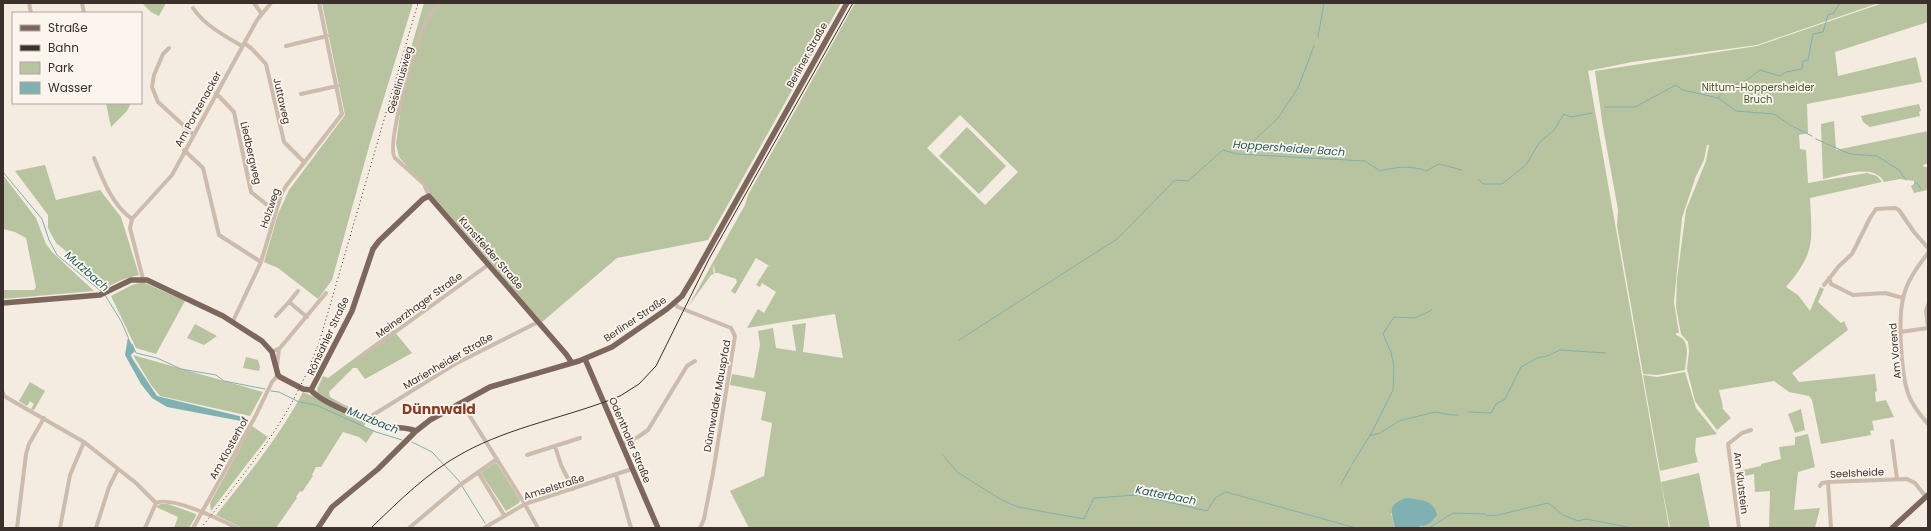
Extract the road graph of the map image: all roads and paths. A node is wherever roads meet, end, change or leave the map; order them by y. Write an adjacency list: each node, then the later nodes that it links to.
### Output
1 (254, 3): 7 (street)
2 (271, 3): 7 (street, Am Portzenacker)
3 (319, 3): 8 (street)
4 (440, 3): 18 (street, Geselinusweg)
5 (847, 3): 35 (main road, Berliner Straße)
6 (193, 8): 9 (street, Juttaweg)
7 (261, 13): 9 (street, Am Portzenacker)
8 (327, 36): 10 (street); 12 (street)
9 (243, 44): 13 (street, Am Portzenacker); 19 (street, Juttaweg)
10 (286, 46)
11 (169, 48): 15 (street)
12 (337, 86): 14 (street); 19 (street, Holzweg)
13 (216, 93): 15 (street, Am Portzenacker); 21 (street, Liedbergweg)
14 (301, 94)
15 (193, 134): 16 (street, Am Portzenacker)
16 (184, 150): 22 (street, Am Portzenacker); 25 (street)
17 (94, 158): 22 (street)
18 (395, 158): 20 (street, Kunstfelder Straße)
19 (304, 162): 21 (street, Holzweg)
20 (429, 196): 26 (main road, Kunstfelder Straße); 50 (main road, Rönsahler Straße)
21 (276, 212): 25 (street, Holzweg)
22 (132, 219): 28 (street)
23 (1928, 248): 27 (street)
24 (1928, 253): 32 (street, Am Vorend)
25 (261, 262): 39 (street, Holzweg)
26 (488, 265): 40 (main road, Kunstfelder Straße); 45 (street, Meinerzhager Straße)
27 (1829, 278): 29 (street); 32 (street)
28 (143, 279): 34 (main road); 39 (main road)
29 (1824, 285)
30 (298, 291): 33 (street)
31 (326, 293): 38 (street)
32 (1903, 298): 42 (street, Am Vorend)
33 (289, 302): 37 (street); 38 (street)
34 (3, 303)
35 (674, 303): 46 (main road, Berliner Straße); 90 (street, Dünnwalder Mauspfad)
36 (1928, 305): 41 (street)
37 (276, 316)
38 (307, 317): 43 (street)
39 (233, 321): 44 (main road)
40 (538, 322): 48 (main road, Kunstfelder Straße); 54 (street, Marienheider Straße)
41 (1928, 328): 42 (street)
42 (1900, 332): 55 (street, Am Vorend)
43 (279, 349): 44 (street); 49 (street, Am Klosterhof)
44 (272, 352): 49 (main road)
45 (359, 358)
46 (585, 359): 48 (main road, Berliner Straße); 61 (main road, Odenthaler Straße)
47 (695, 361): 61 (street)
48 (572, 363): 52 (main road, Berliner Straße)
49 (277, 372): 50 (main road); 76 (street, Am Klosterhof)
50 (311, 390): 54 (main road)
51 (3, 395): 53 (street)
52 (461, 402): 57 (main road, Berliner Straße); 64 (street)
53 (44, 418): 60 (street); 79 (street)
54 (371, 420): 57 (main road)
55 (1928, 424)
56 (1751, 430): 91 (street, Am Klutstein)
57 (416, 431): 85 (main road, Berliner Straße)
58 (580, 438): 62 (street)
59 (1892, 441): 69 (street, Seelsheide)
60 (84, 442): 65 (street); 80 (street)
61 (622, 444): 66 (main road, Odenthaler Straße)
62 (555, 446): 63 (street); 72 (street)
63 (527, 455)
64 (497, 459): 67 (street); 75 (street)
65 (118, 469): 74 (street); 81 (street)
66 (632, 469): 68 (street, Amselstraße); 89 (main road, Odenthaler Straße)
67 (478, 472): 77 (street); 86 (street)
68 (616, 475): 72 (street, Amselstraße); 88 (street)
69 (1897, 479): 70 (street, Seelsheide); 73 (street, Seelsheide)
70 (1828, 482): 71 (street, Seelsheide); 92 (street)
71 (1820, 486)
72 (573, 489): 75 (street, Amselstraße)
73 (1927, 496): 93 (main road)
74 (156, 503): 76 (street); 82 (street)
75 (525, 504): 77 (street, Amselstraße); 87 (street)
76 (203, 512): 83 (street, Am Klosterhof); 84 (street)
77 (504, 515): 78 (street, Amselstraße)
78 (486, 527)
79 (17, 528)
80 (60, 528)
81 (96, 528)
82 (145, 528)
83 (194, 528)
84 (237, 528)
85 (318, 528)
86 (409, 528)
87 (538, 528)
88 (631, 528)
89 (658, 528)
90 (700, 528)
91 (1739, 528)
92 (1831, 528)
93 (1892, 528)

